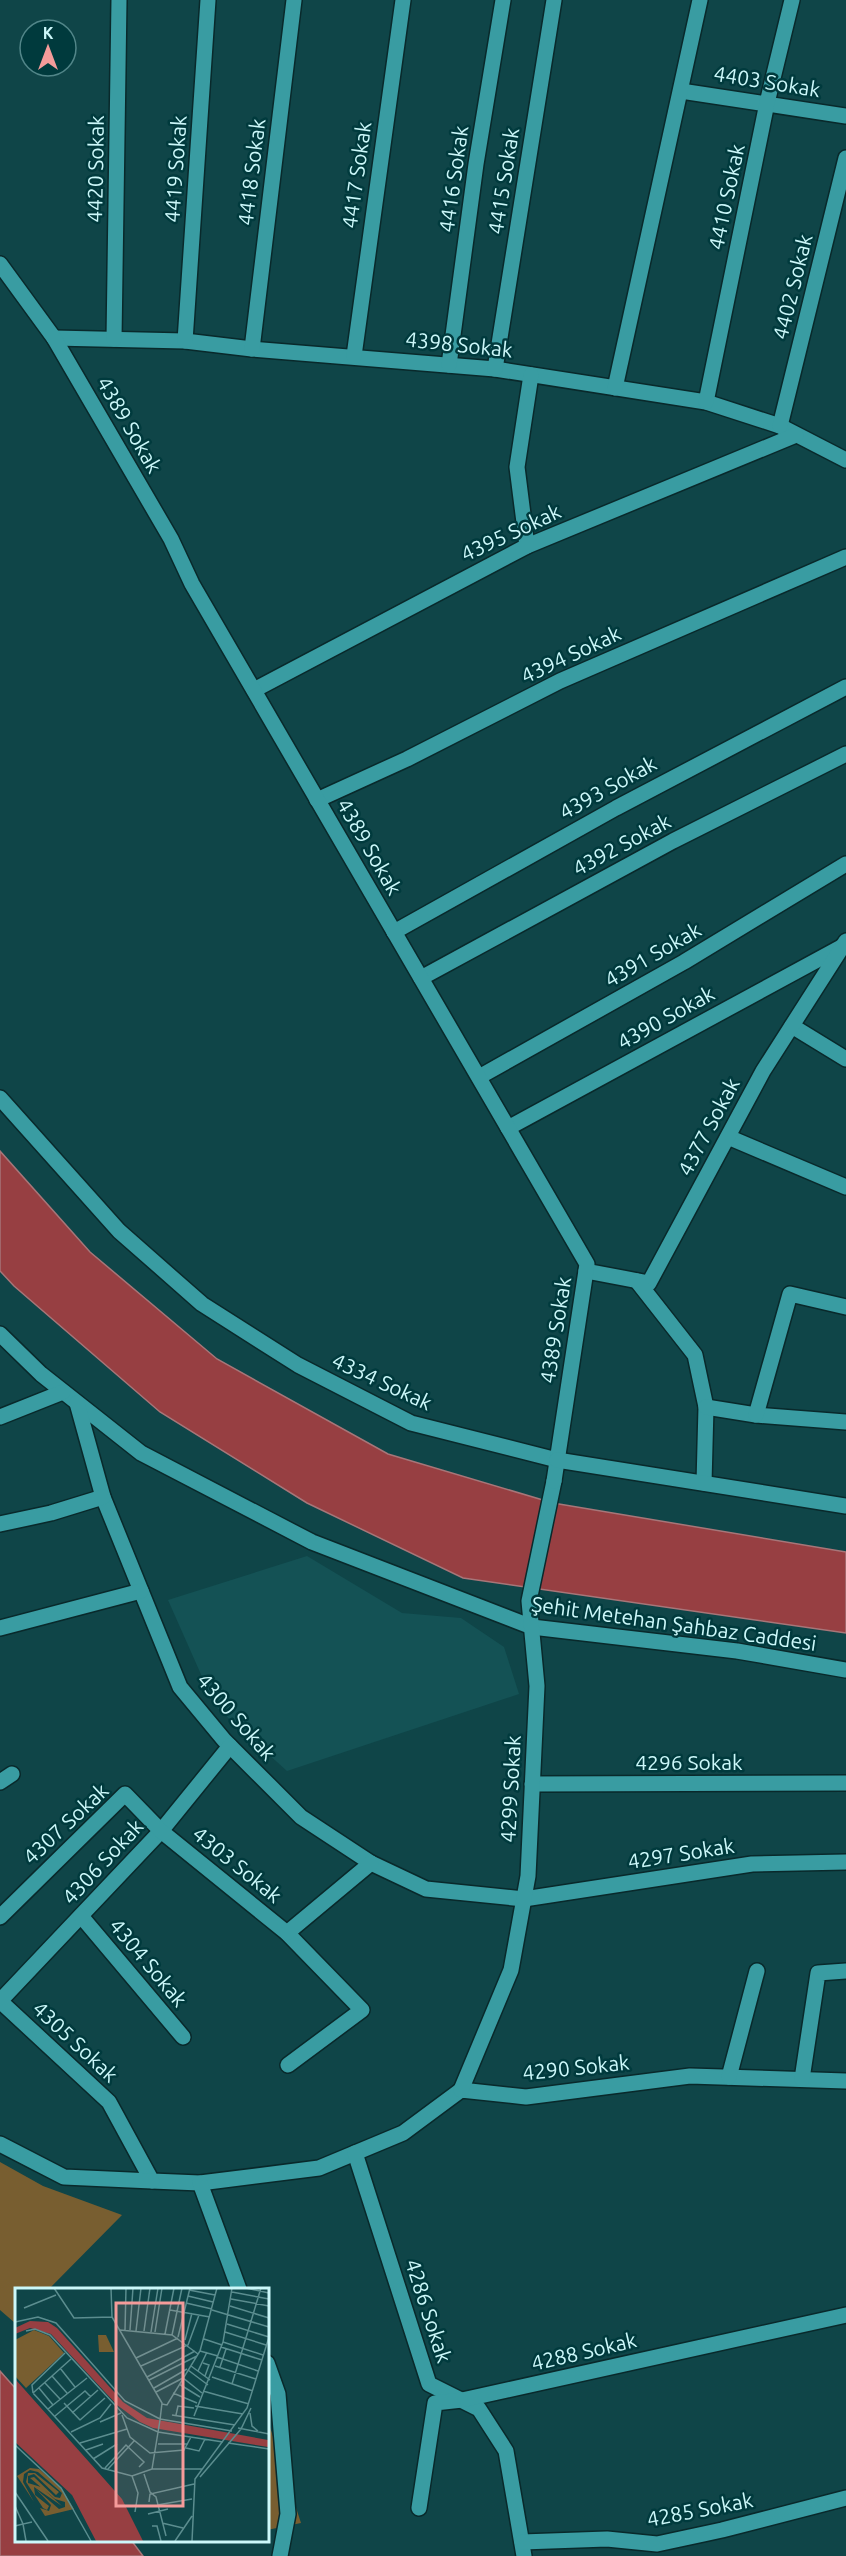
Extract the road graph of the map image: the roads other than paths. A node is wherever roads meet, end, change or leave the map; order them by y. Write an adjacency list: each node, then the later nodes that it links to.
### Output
1 (119, 0): 15 (street, 4420 Sokak)
2 (208, 0): 16 (street, 4419 Sokak)
3 (294, 0): 17 (street, 4418 Sokak)
4 (403, 0): 18 (street, 4417 Sokak)
5 (503, 0): 19 (street, 4416 Sokak)
6 (554, 0): 20 (street, 4415 Sokak)
7 (700, 0): 9 (street)
8 (792, 0): 10 (street, 4410 Sokak)
9 (681, 91): 10 (street, 4403 Sokak); 22 (street)
10 (767, 103): 11 (street, 4403 Sokak); 23 (street, 4410 Sokak)
11 (846, 116)
12 (846, 158): 24 (street, 4402 Sokak)
13 (0, 264): 14 (street, 4389 Sokak)
14 (54, 338): 15 (street, 4398 Sokak); 30 (street, 4389 Sokak)
15 (114, 339): 16 (street, 4398 Sokak)
16 (185, 340): 17 (street, 4398 Sokak)
17 (252, 349): 18 (street, 4398 Sokak)
18 (354, 356): 19 (street, 4398 Sokak)
19 (449, 365): 20 (street, 4398 Sokak)
20 (495, 369): 21 (street, 4398 Sokak)
21 (531, 375): 22 (street, 4398 Sokak); 27 (street)
22 (615, 388): 23 (street, 4398 Sokak)
23 (706, 402): 24 (street, 4398 Sokak)
24 (780, 426): 25 (street, 4398 Sokak)
25 (796, 435): 26 (street, 4398 Sokak); 27 (street, 4395 Sokak)
26 (846, 460)
27 (527, 546): 30 (street, 4395 Sokak)
28 (846, 557): 32 (street, 4394 Sokak)
29 (846, 687): 34 (street, 4393 Sokak)
30 (254, 690): 32 (street, 4389 Sokak)
31 (846, 754): 36 (street, 4392 Sokak)
32 (317, 800): 34 (street, 4389 Sokak)
33 (846, 864): 39 (street, 4391 Sokak)
34 (394, 932): 36 (street, 4389 Sokak)
35 (845, 944): 37 (street, 4377 Sokak); 41 (street, 4390 Sokak)
36 (421, 978): 39 (street, 4389 Sokak)
37 (792, 1026): 38 (street); 42 (street, 4377 Sokak)
38 (846, 1059)
39 (479, 1077): 41 (street, 4389 Sokak)
40 (0, 1098): 54 (street, 4334 Sokak)
41 (508, 1128): 44 (street, 4389 Sokak)
42 (728, 1137): 43 (street); 45 (street, 4377 Sokak)
43 (846, 1187)
44 (586, 1271): 45 (street); 54 (street, 4389 Sokak)
45 (637, 1281): 50 (street)
46 (846, 1307): 51 (street)
47 (0, 1334): 48 (street, Şehit Metehan Şahbaz Caddesi)
48 (63, 1392): 49 (street, Şehit Metehan Şahbaz Caddesi); 52 (street)
49 (77, 1402): 57 (street, 4300 Sokak); 61 (street, Şehit Metehan Şahbaz Caddesi)
50 (706, 1407): 51 (street); 56 (street)
51 (756, 1415): 53 (street)
52 (0, 1417)
53 (846, 1422)
54 (557, 1460): 55 (street, 4389 Sokak); 56 (street, 4334 Sokak)
55 (554, 1481): 61 (street, 4299 Sokak)
56 (704, 1483): 58 (street, 4334 Sokak)
57 (103, 1497): 59 (street); 60 (street, 4300 Sokak)
58 (846, 1506)
59 (0, 1524)
60 (141, 1591): 62 (street); 64 (street, 4300 Sokak)
61 (532, 1627): 63 (street, Şehit Metehan Şahbaz Caddesi); 66 (street, 4299 Sokak)
62 (0, 1628)
63 (846, 1670)
64 (230, 1746): 67 (street, 4306 Sokak); 69 (street, 4300 Sokak)
65 (846, 1783): 66 (street, 4296 Sokak)
66 (532, 1784): 70 (street, 4299 Sokak)
67 (161, 1831): 71 (street, 4306 Sokak); 72 (street, 4307 Sokak); 73 (street, 4303 Sokak)
68 (846, 1862): 70 (street, 4297 Sokak)
69 (371, 1863): 70 (street, 4300 Sokak); 73 (street)
70 (524, 1899): 82 (street, 4299 Sokak)
71 (81, 1916): 76 (street, 4306 Sokak); 77 (street, 4304 Sokak)
72 (0, 1917)
73 (288, 1933): 78 (street, 4303 Sokak)
74 (757, 1971): 79 (street)
75 (846, 1971): 80 (street)
76 (0, 2001): 85 (street, 4305 Sokak)
77 (183, 2037)
78 (288, 2065)
79 (729, 2077): 80 (street, 4290 Sokak); 82 (street, 4290 Sokak)
80 (802, 2079): 81 (street, 4290 Sokak)
81 (846, 2081)
82 (461, 2091): 84 (street)
83 (0, 2144): 85 (street)
84 (355, 2153): 86 (street); 90 (street, 4286 Sokak)
85 (152, 2181): 86 (street)
86 (200, 2183): 87 (street)
87 (239, 2288)
88 (846, 2315): 90 (street, 4288 Sokak)
89 (268, 2366): 94 (street)
90 (462, 2400): 92 (street, 4288 Sokak); 93 (street, 4286 Sokak)
91 (846, 2498): 93 (street, 4285 Sokak)
92 (419, 2508)
93 (523, 2549)
94 (280, 2556)

